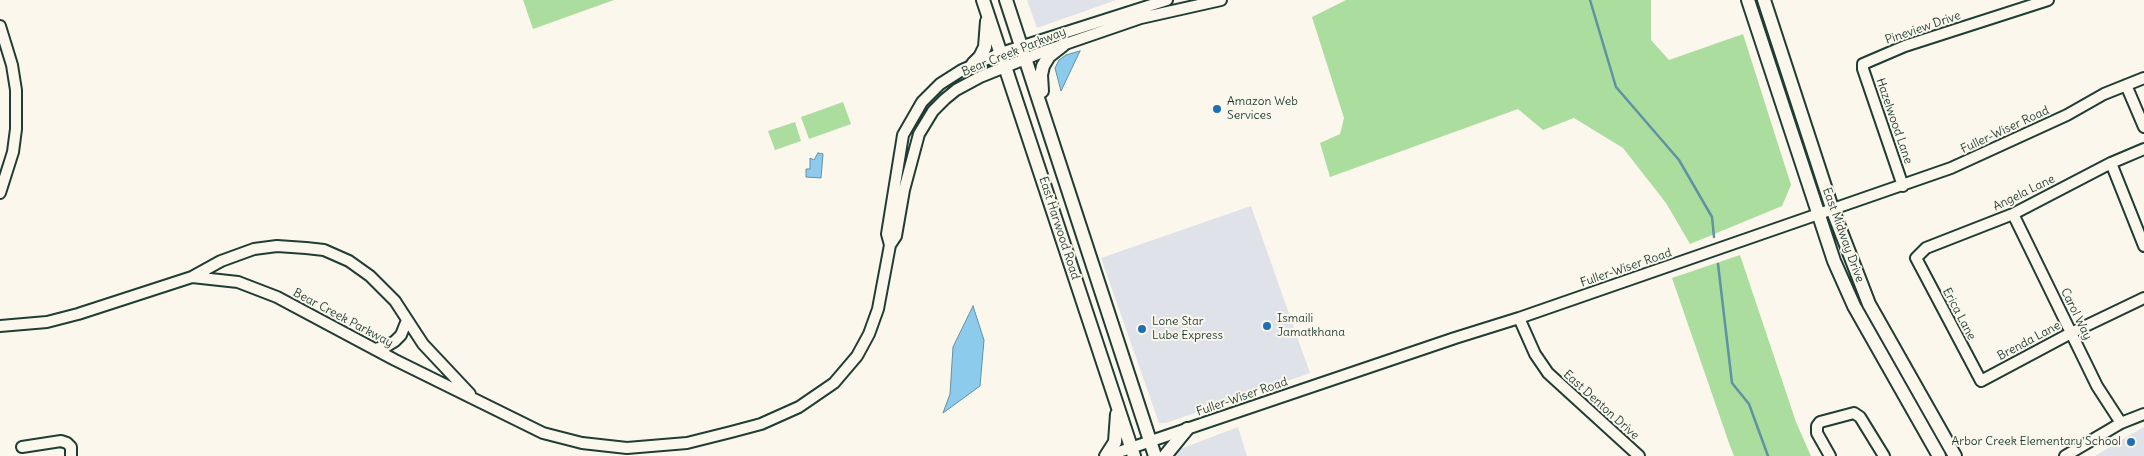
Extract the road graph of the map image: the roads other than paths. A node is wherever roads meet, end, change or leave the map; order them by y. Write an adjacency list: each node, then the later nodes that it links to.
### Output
1 (1006, 0): 12 (main road, East Harwood Road)
2 (1166, 0): 12 (street, Bear Creek Parkway)
3 (1221, 0): 7 (street, Bear Creek Parkway)
4 (1748, 0): 26 (main road, East Midway Drive)
5 (1764, 0): 24 (main road, East Midway Drive)
6 (2048, 0): 15 (street, Pineview Drive)
7 (1184, 4): 9 (street, Bear Creek Parkway)
8 (985, 5): 13 (main road, East Harwood Road); 14 (main road)
9 (1172, 5): 11 (street, Bear Creek Parkway)
10 (0, 26): 23 (street)
11 (1063, 45): 12 (street, Bear Creek Parkway); 19 (main road)
12 (1024, 52): 13 (street, Bear Creek Parkway); 19 (main road, East Harwood Road)
13 (1003, 60): 14 (street, Bear Creek Parkway); 27 (street, Bear Creek Parkway); 33 (main road, East Harwood Road)
14 (973, 64): 27 (street, Bear Creek Parkway)
15 (1863, 64): 22 (street, Hazelwood Lane)
16 (2143, 82): 17 (street, Fuller-Wiser Road)
17 (2126, 86): 18 (street); 22 (street, Fuller-Wiser Road)
18 (2144, 127)
19 (1049, 128): 32 (main road, East Harwood Road)
20 (2144, 149): 21 (street, Angela Lane)
21 (2111, 163): 25 (street, Angela Lane); 28 (street)
22 (1903, 186): 24 (street, Fuller-Wiser Road)
23 (0, 193)
24 (1833, 211): 26 (street, Fuller-Wiser Road); 56 (main road, East Midway Drive)
25 (2013, 214): 29 (street, Angela Lane); 37 (street, Carol Way)
26 (1819, 215): 34 (street, Fuller-Wiser Road); 55 (main road, East Midway Drive)
27 (890, 245): 40 (street, Bear Creek Parkway)
28 (2144, 246)
29 (1916, 258): 39 (street, Erica Lane)
30 (192, 277): 35 (street, Bear Creek Parkway); 36 (street, Bear Creek Parkway); 38 (street, Bear Creek Parkway)
31 (2144, 298): 37 (street, Brenda Lane)
32 (1107, 313): 33 (main road); 45 (main road, East Harwood Road)
33 (1088, 318): 41 (main road, East Harwood Road)
34 (1519, 318): 44 (street, Fuller-Wiser Road); 52 (street, East Denton Drive)
35 (407, 320): 38 (street); 40 (street, Bear Creek Parkway)
36 (0, 326)
37 (2071, 333): 39 (street, Brenda Lane); 43 (street, Carol Way)
38 (374, 349): 40 (street, Bear Creek Parkway)
39 (1981, 381)
40 (476, 400)
41 (1117, 404): 47 (main road, East Harwood Road); 49 (main road)
42 (2144, 414): 43 (street)
43 (2121, 423): 57 (street)
44 (1187, 429): 45 (street, Fuller-Wiser Road); 51 (main road)
45 (1150, 441): 47 (street, Fuller-Wiser Road); 50 (main road, East Harwood Road)
46 (22, 447): 48 (street)
47 (1133, 452): 49 (street, Fuller-Wiser Road)
48 (71, 456)
49 (1106, 456)
50 (1155, 456)
51 (1165, 456)
52 (1639, 456)
53 (1830, 456): 54 (street)
54 (1884, 456)
55 (1939, 456)
56 (1955, 456)
57 (2065, 456)

